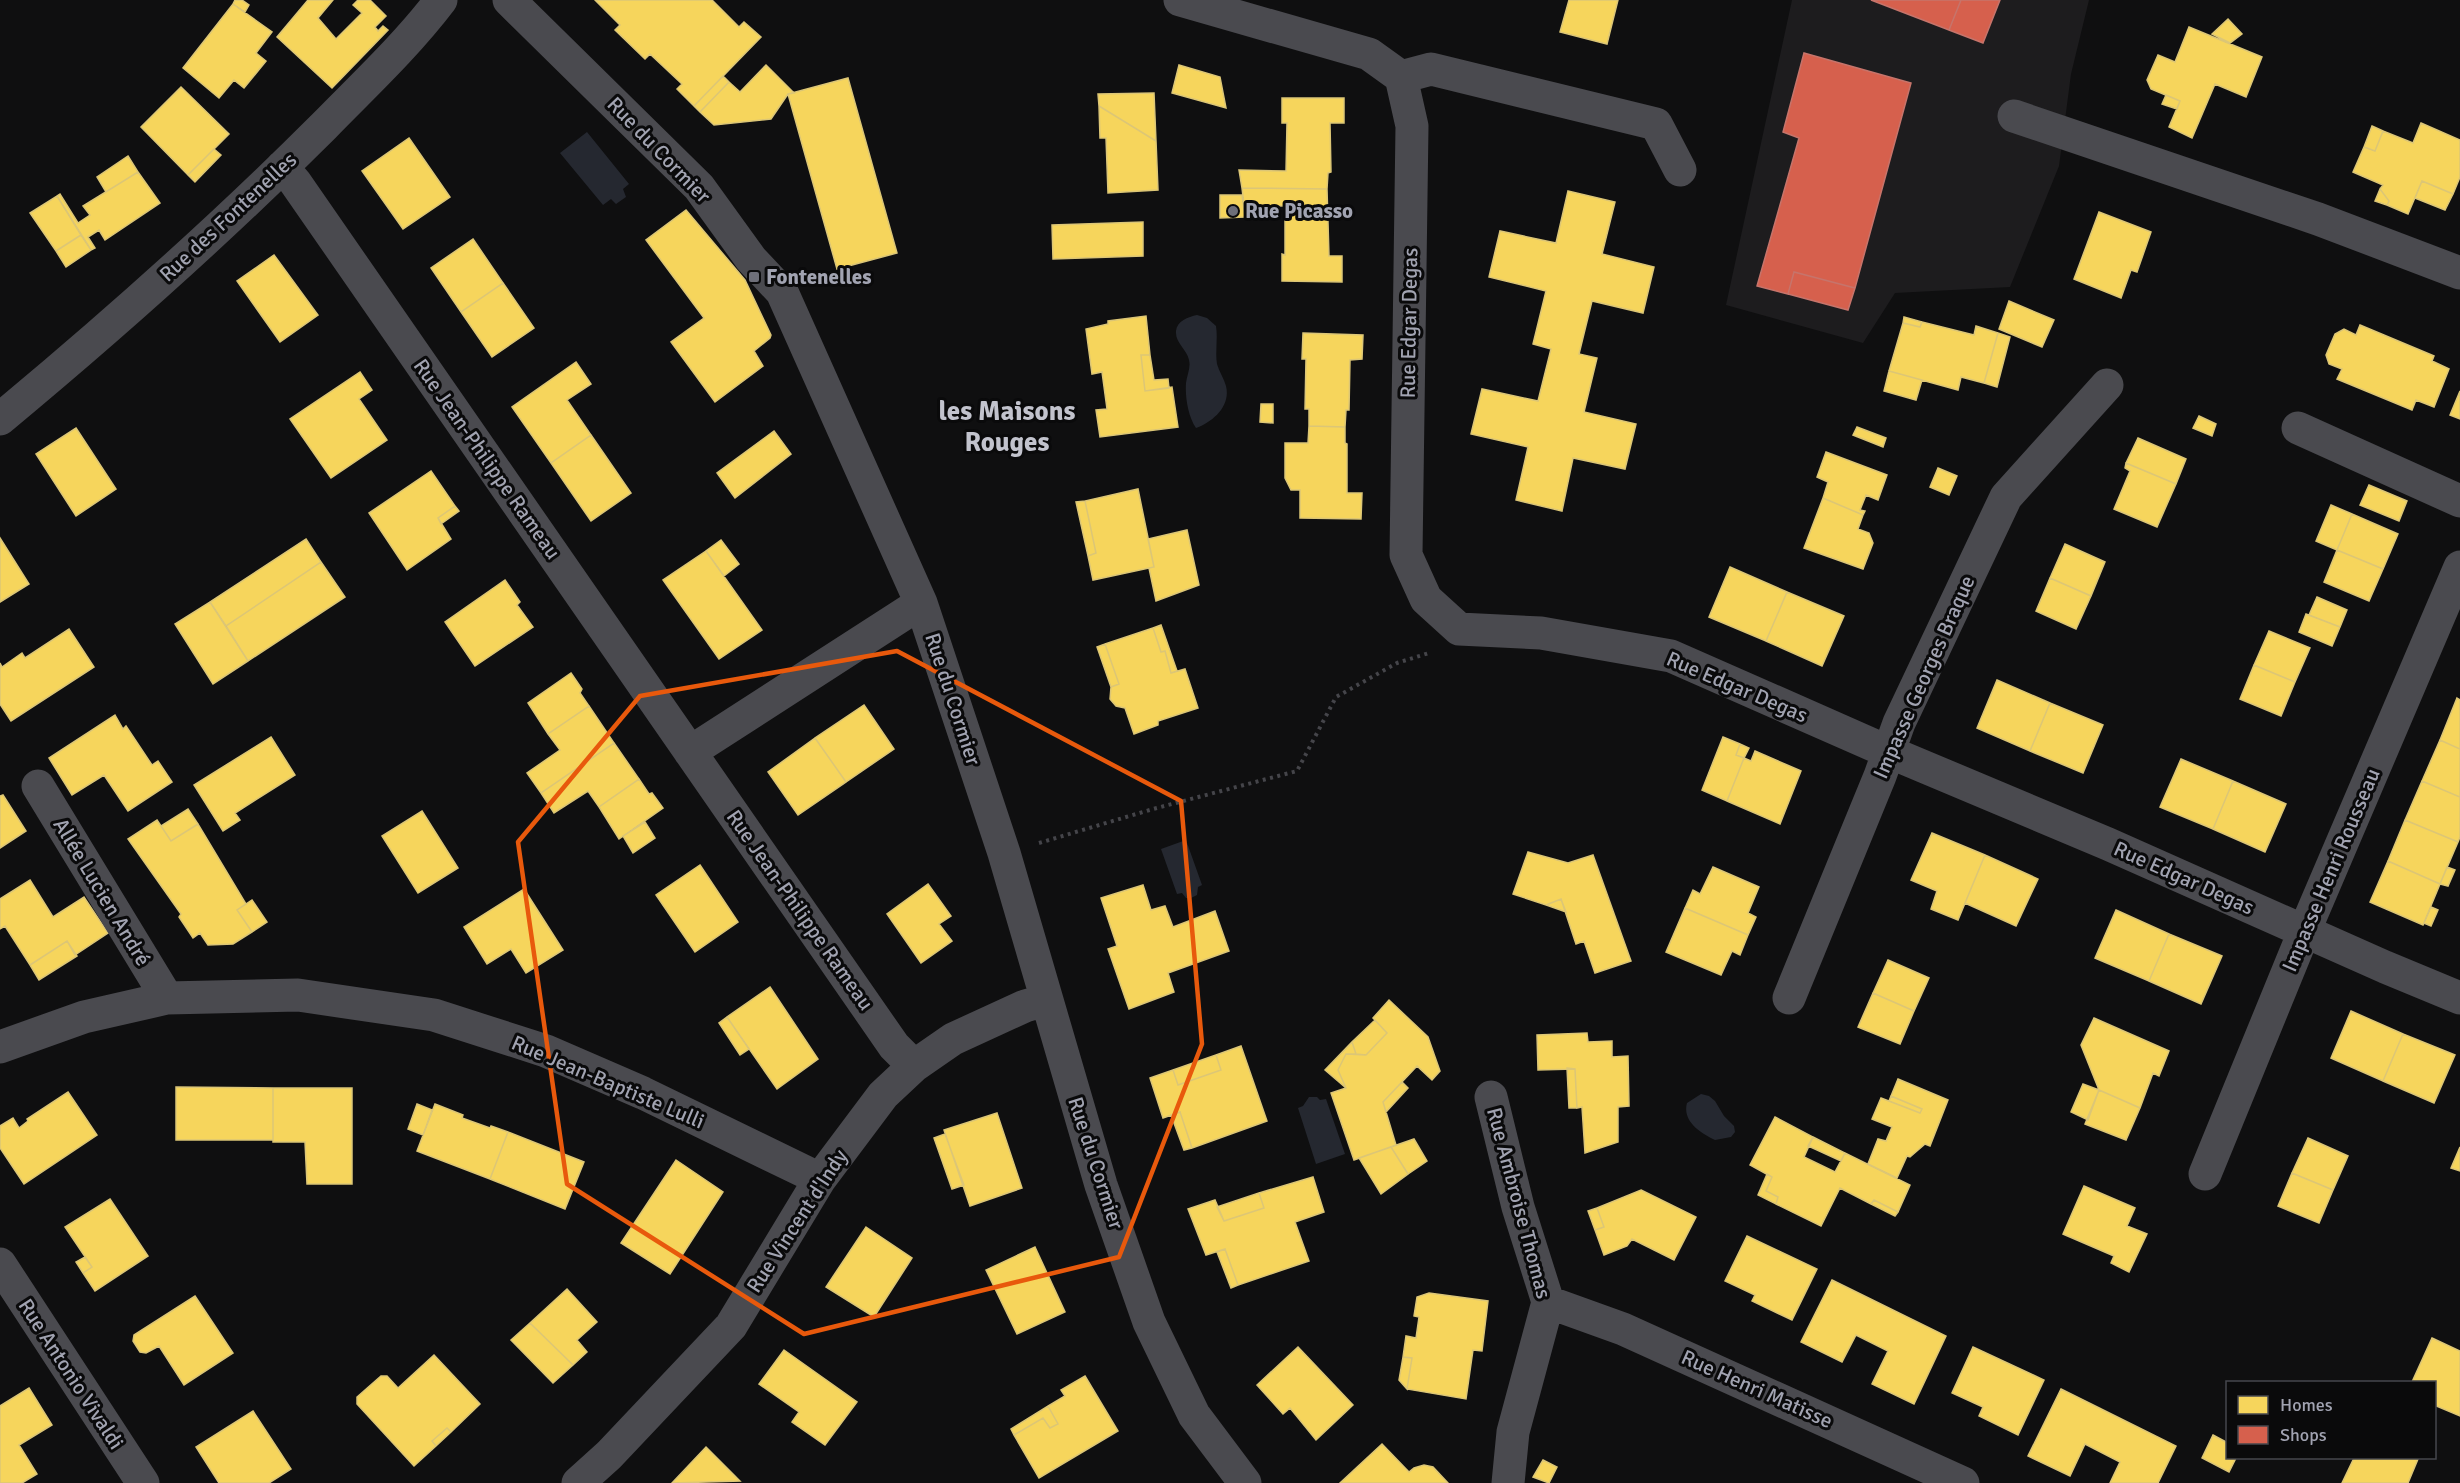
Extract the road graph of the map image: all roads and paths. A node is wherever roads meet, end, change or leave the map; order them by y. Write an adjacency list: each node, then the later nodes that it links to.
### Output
1 (441, 0): 6 (street, Rue des Fontenelles)
2 (509, 0): 14 (street, Rue du Cormier)
3 (1180, 0): 4 (street)
4 (1401, 77): 7 (street); 15 (street, Rue Edgar Degas)
5 (2014, 116): 8 (street)
6 (282, 168): 10 (street, Rue des Fontenelles); 16 (street, Rue Jean-Philippe Rameau)
7 (1680, 170)
8 (2460, 273)
9 (2107, 385): 17 (street, Impasse Georges Braque)
10 (0, 418)
11 (2298, 428): 12 (street)
12 (2460, 501)
13 (2460, 567): 20 (street, Impasse Henri Rousseau)
14 (921, 603): 16 (street); 19 (street, Rue du Cormier)
15 (1459, 629): 17 (street, Rue Edgar Degas); 19 (path)
16 (690, 752): 26 (street, Rue Jean-Philippe Rameau)
17 (1889, 752): 20 (street, Rue Edgar Degas); 22 (street, Impasse Georges Braque)
18 (38, 786): 21 (street, Allée Lucien André)
19 (1004, 854): 24 (street, Rue du Cormier)
20 (2304, 932): 23 (street, Rue Edgar Degas); 28 (street, Impasse Henri Rousseau)
21 (167, 998): 25 (street, Rue Jean-Baptiste Lulli); 29 (street, Rue Jean-Baptiste Lulli)
22 (1789, 998)
23 (2460, 998)
24 (1046, 1000): 26 (street, Rue Vincent d'Indy); 34 (street, Rue du Cormier)
25 (0, 1047)
26 (914, 1066): 29 (street, Rue Vincent d'Indy)
27 (1491, 1098): 31 (street, Rue Ambroise Thomas)
28 (2205, 1174)
29 (820, 1179): 33 (street, Rue Vincent d'Indy)
30 (0, 1264): 32 (street, Rue Antonio Vivaldi)
31 (1548, 1302): 35 (street, Rue Ambroise Thomas); 36 (street, Rue Henri Matisse)
32 (143, 1483)
33 (578, 1483)
34 (1245, 1483)
35 (1508, 1483)
36 (1963, 1483)

